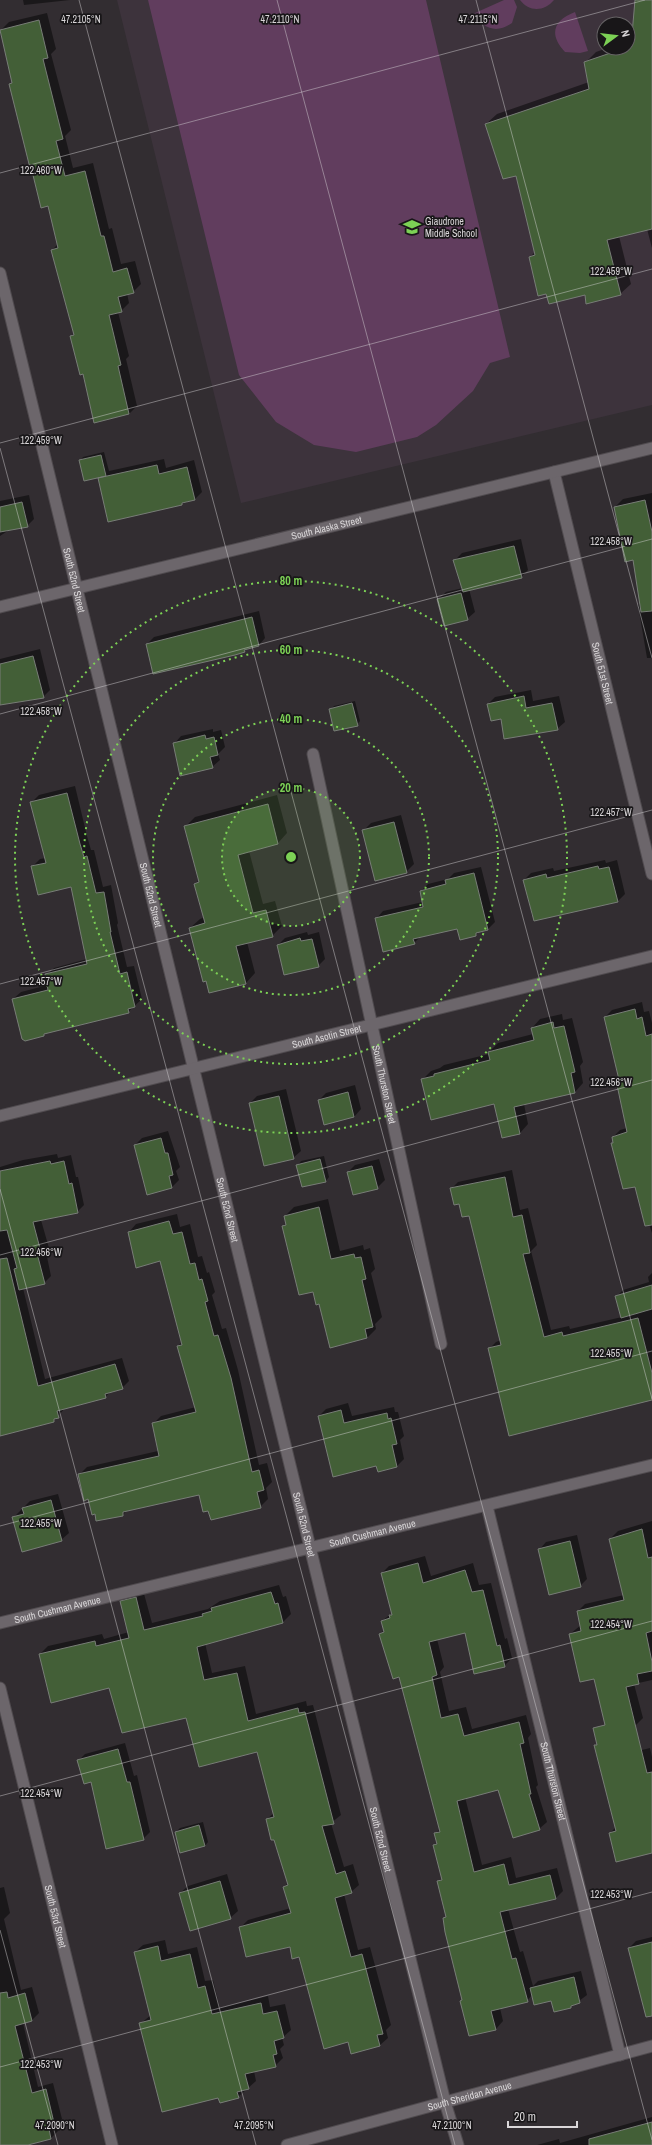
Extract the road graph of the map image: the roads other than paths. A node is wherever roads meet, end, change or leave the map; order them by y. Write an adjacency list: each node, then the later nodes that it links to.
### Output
1 (0, 273): 4 (street, South 52nd Street)
2 (652, 448): 3 (street, South Alaska Street)
3 (554, 472): 4 (street, South Alaska Street); 7 (street, South 51st Street)
4 (77, 588): 5 (street, South Alaska Street); 10 (street, South 52nd Street)
5 (0, 607)
6 (313, 754): 9 (street, South Thurston Street)
7 (652, 874)
8 (652, 956): 9 (street, South Asotin Street)
9 (371, 1026): 10 (street, South Asotin Street); 12 (street, South Thurston Street)
10 (194, 1069): 11 (street, South Asotin Street); 15 (street, South 52nd Street)
11 (0, 1116)
12 (441, 1344)
13 (652, 1465): 14 (street, South Cushman Avenue)
14 (487, 1506): 15 (street, South Cushman Avenue); 19 (street, South Thurston Street)
15 (311, 1548): 16 (street, South Cushman Avenue); 20 (street, South 52nd Street)
16 (0, 1623)
17 (0, 1688): 21 (street, South 53rd Street)
18 (652, 2046): 19 (street, South Sheridan Avenue)
19 (620, 2055): 20 (street, South Sheridan Avenue)
20 (445, 2102): 22 (street, South Sheridan Avenue); 23 (street, South 52nd Street)
21 (112, 2145)
22 (287, 2145)
23 (458, 2145)

